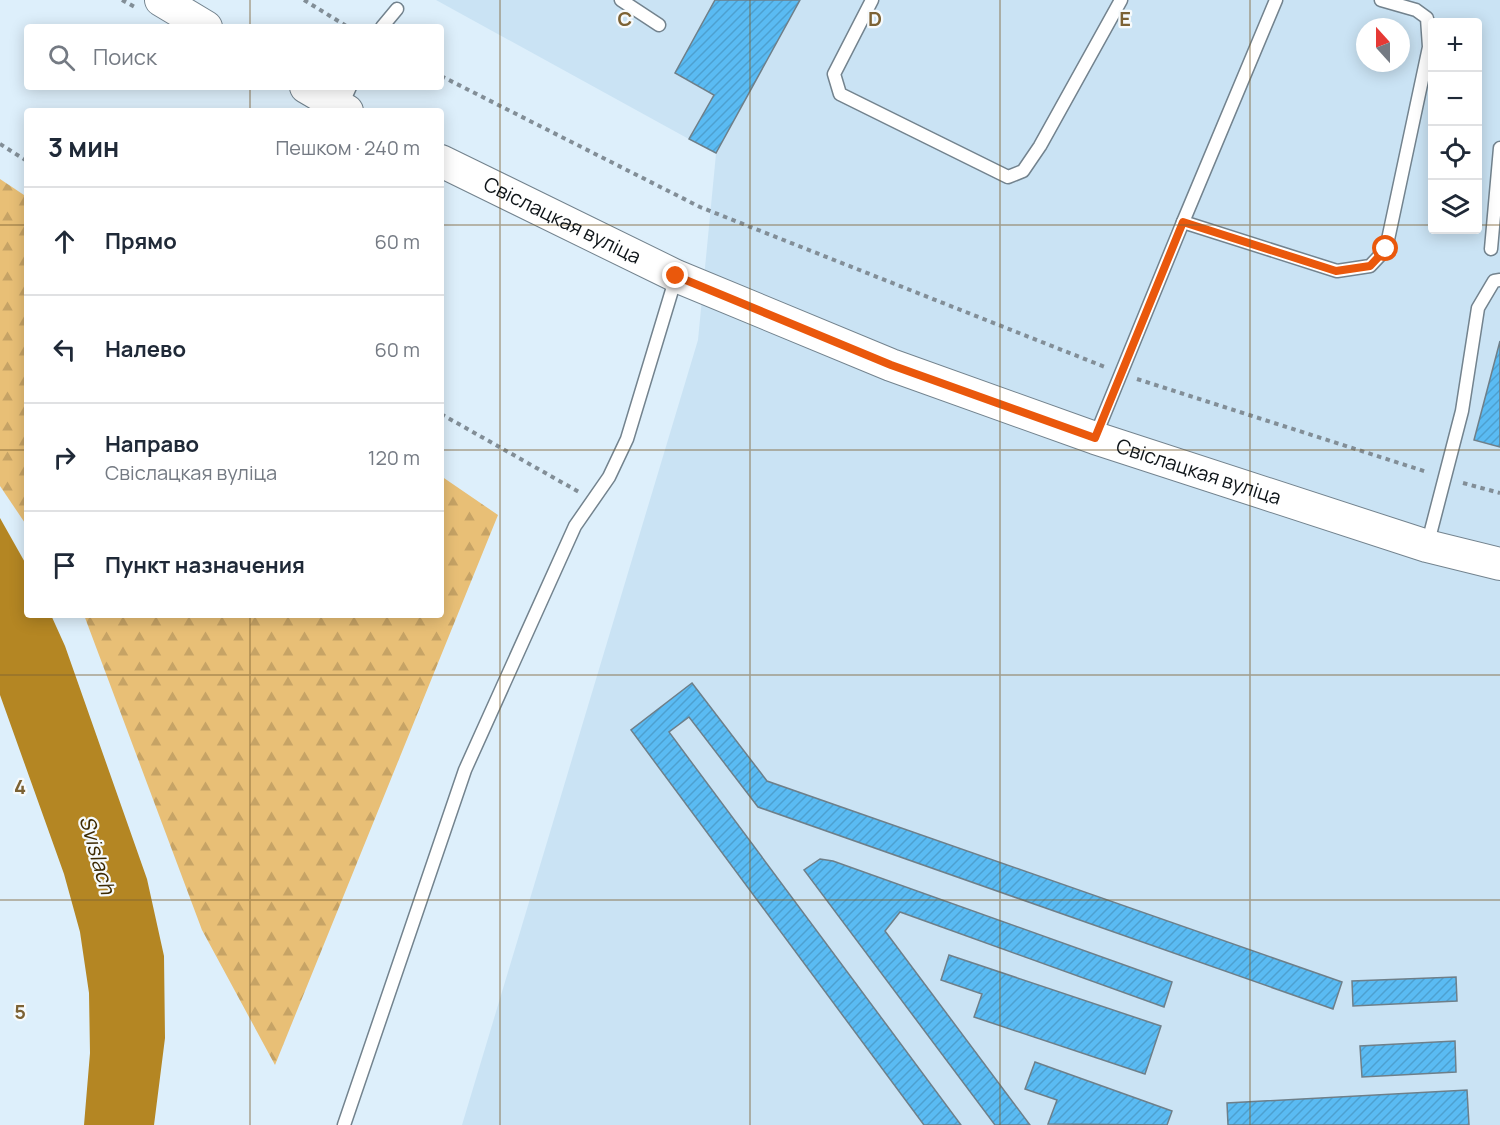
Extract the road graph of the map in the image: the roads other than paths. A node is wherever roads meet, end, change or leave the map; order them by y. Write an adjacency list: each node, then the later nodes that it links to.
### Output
1 (161, 0): 8 (street)
2 (621, 0): 10 (lane)
3 (872, 0): 4 (lane)
4 (1121, 0)
5 (1276, 0): 15 (lane)
6 (1381, 0): 15 (lane)
7 (397, 9): 9 (lane)
8 (201, 24)
9 (384, 24)
10 (659, 25)
11 (314, 90): 12 (street)
12 (346, 102)
13 (1500, 148): 16 (lane)
14 (444, 162): 17 (street, Свіслацкая вуліца)
15 (1183, 222): 19 (lane)
16 (1491, 249)
17 (676, 276): 19 (street, Свіслацкая вуліца); 22 (lane)
18 (1500, 280): 20 (lane)
19 (1095, 438): 20 (street, Свіслацкая вуліца)
20 (1427, 546): 21 (street, Свіслацкая вуліца)
21 (1500, 564)
22 (344, 1125)

